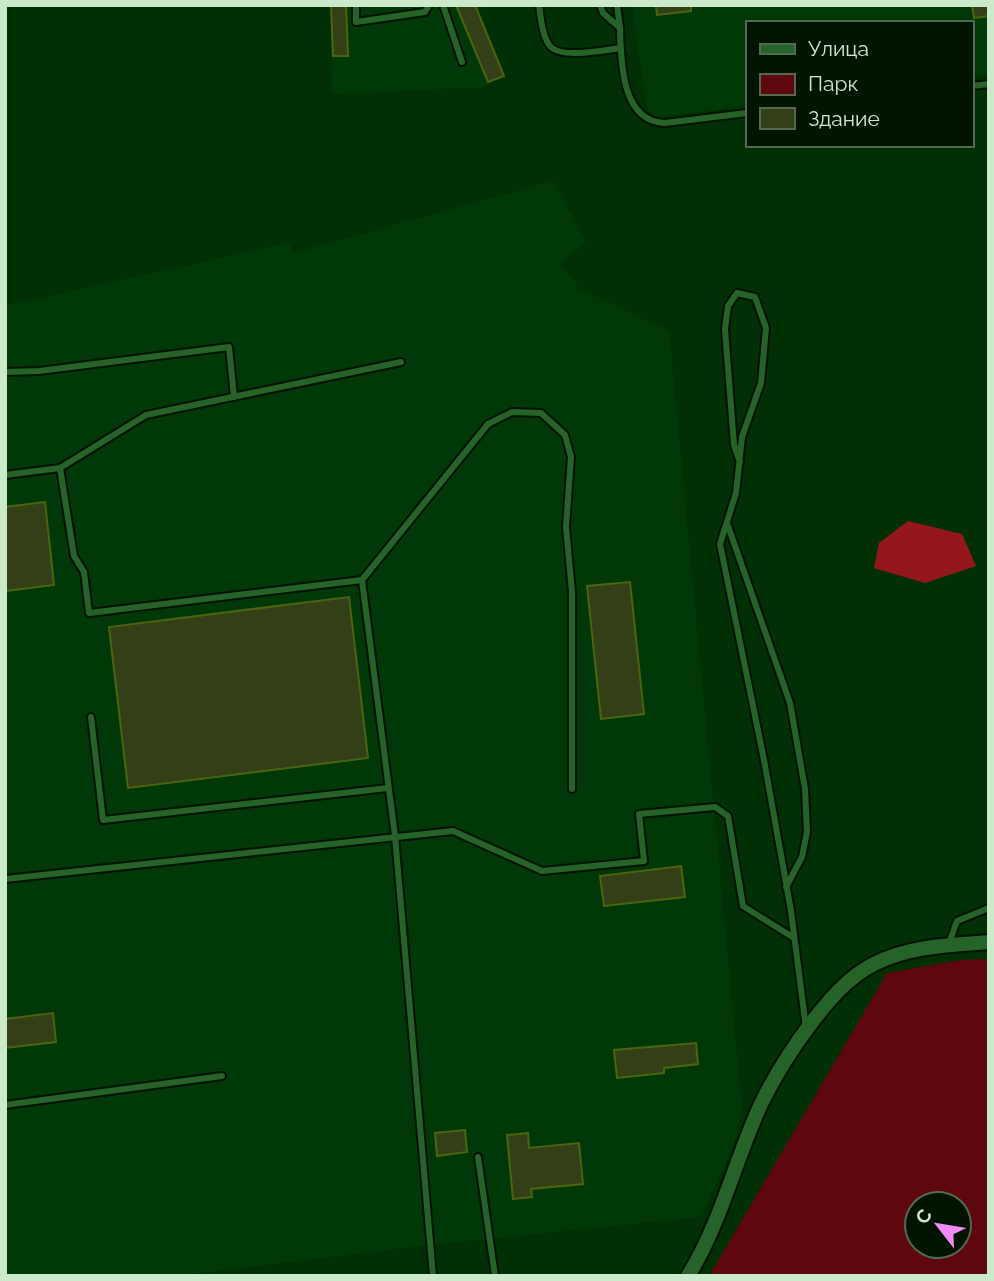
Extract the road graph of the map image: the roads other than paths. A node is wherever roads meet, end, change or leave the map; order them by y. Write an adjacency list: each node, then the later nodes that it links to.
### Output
1 (356, 5): 2 (lane)
2 (429, 5)
3 (443, 5): 9 (lane)
4 (539, 5): 8 (lane)
5 (600, 5): 7 (lane)
6 (617, 5): 7 (lane)
7 (620, 28): 8 (lane)
8 (621, 48): 10 (lane)
9 (462, 62)
10 (746, 113)
11 (401, 362): 13 (lane)
12 (5, 372): 13 (lane)
13 (234, 397): 15 (lane)
14 (740, 462): 14 (lane); 17 (lane)
15 (60, 468): 16 (lane); 18 (lane)
16 (5, 475)
17 (727, 523): 24 (lane); 24 (lane)
18 (362, 580): 20 (lane); 21 (lane)
19 (91, 717): 20 (lane)
20 (388, 788): 22 (lane)
21 (572, 789)
22 (395, 836): 23 (lane); 26 (lane); 33 (lane)
23 (5, 879)
24 (786, 889): 26 (lane)
25 (989, 908): 28 (lane)
26 (794, 939): 29 (lane)
27 (989, 942): 28 (street)
28 (948, 945): 29 (street)
29 (806, 1030): 35 (street)
30 (222, 1076): 31 (lane)
31 (5, 1105)
32 (478, 1157): 34 (lane)
33 (433, 1276)
34 (495, 1276)
35 (688, 1276)

